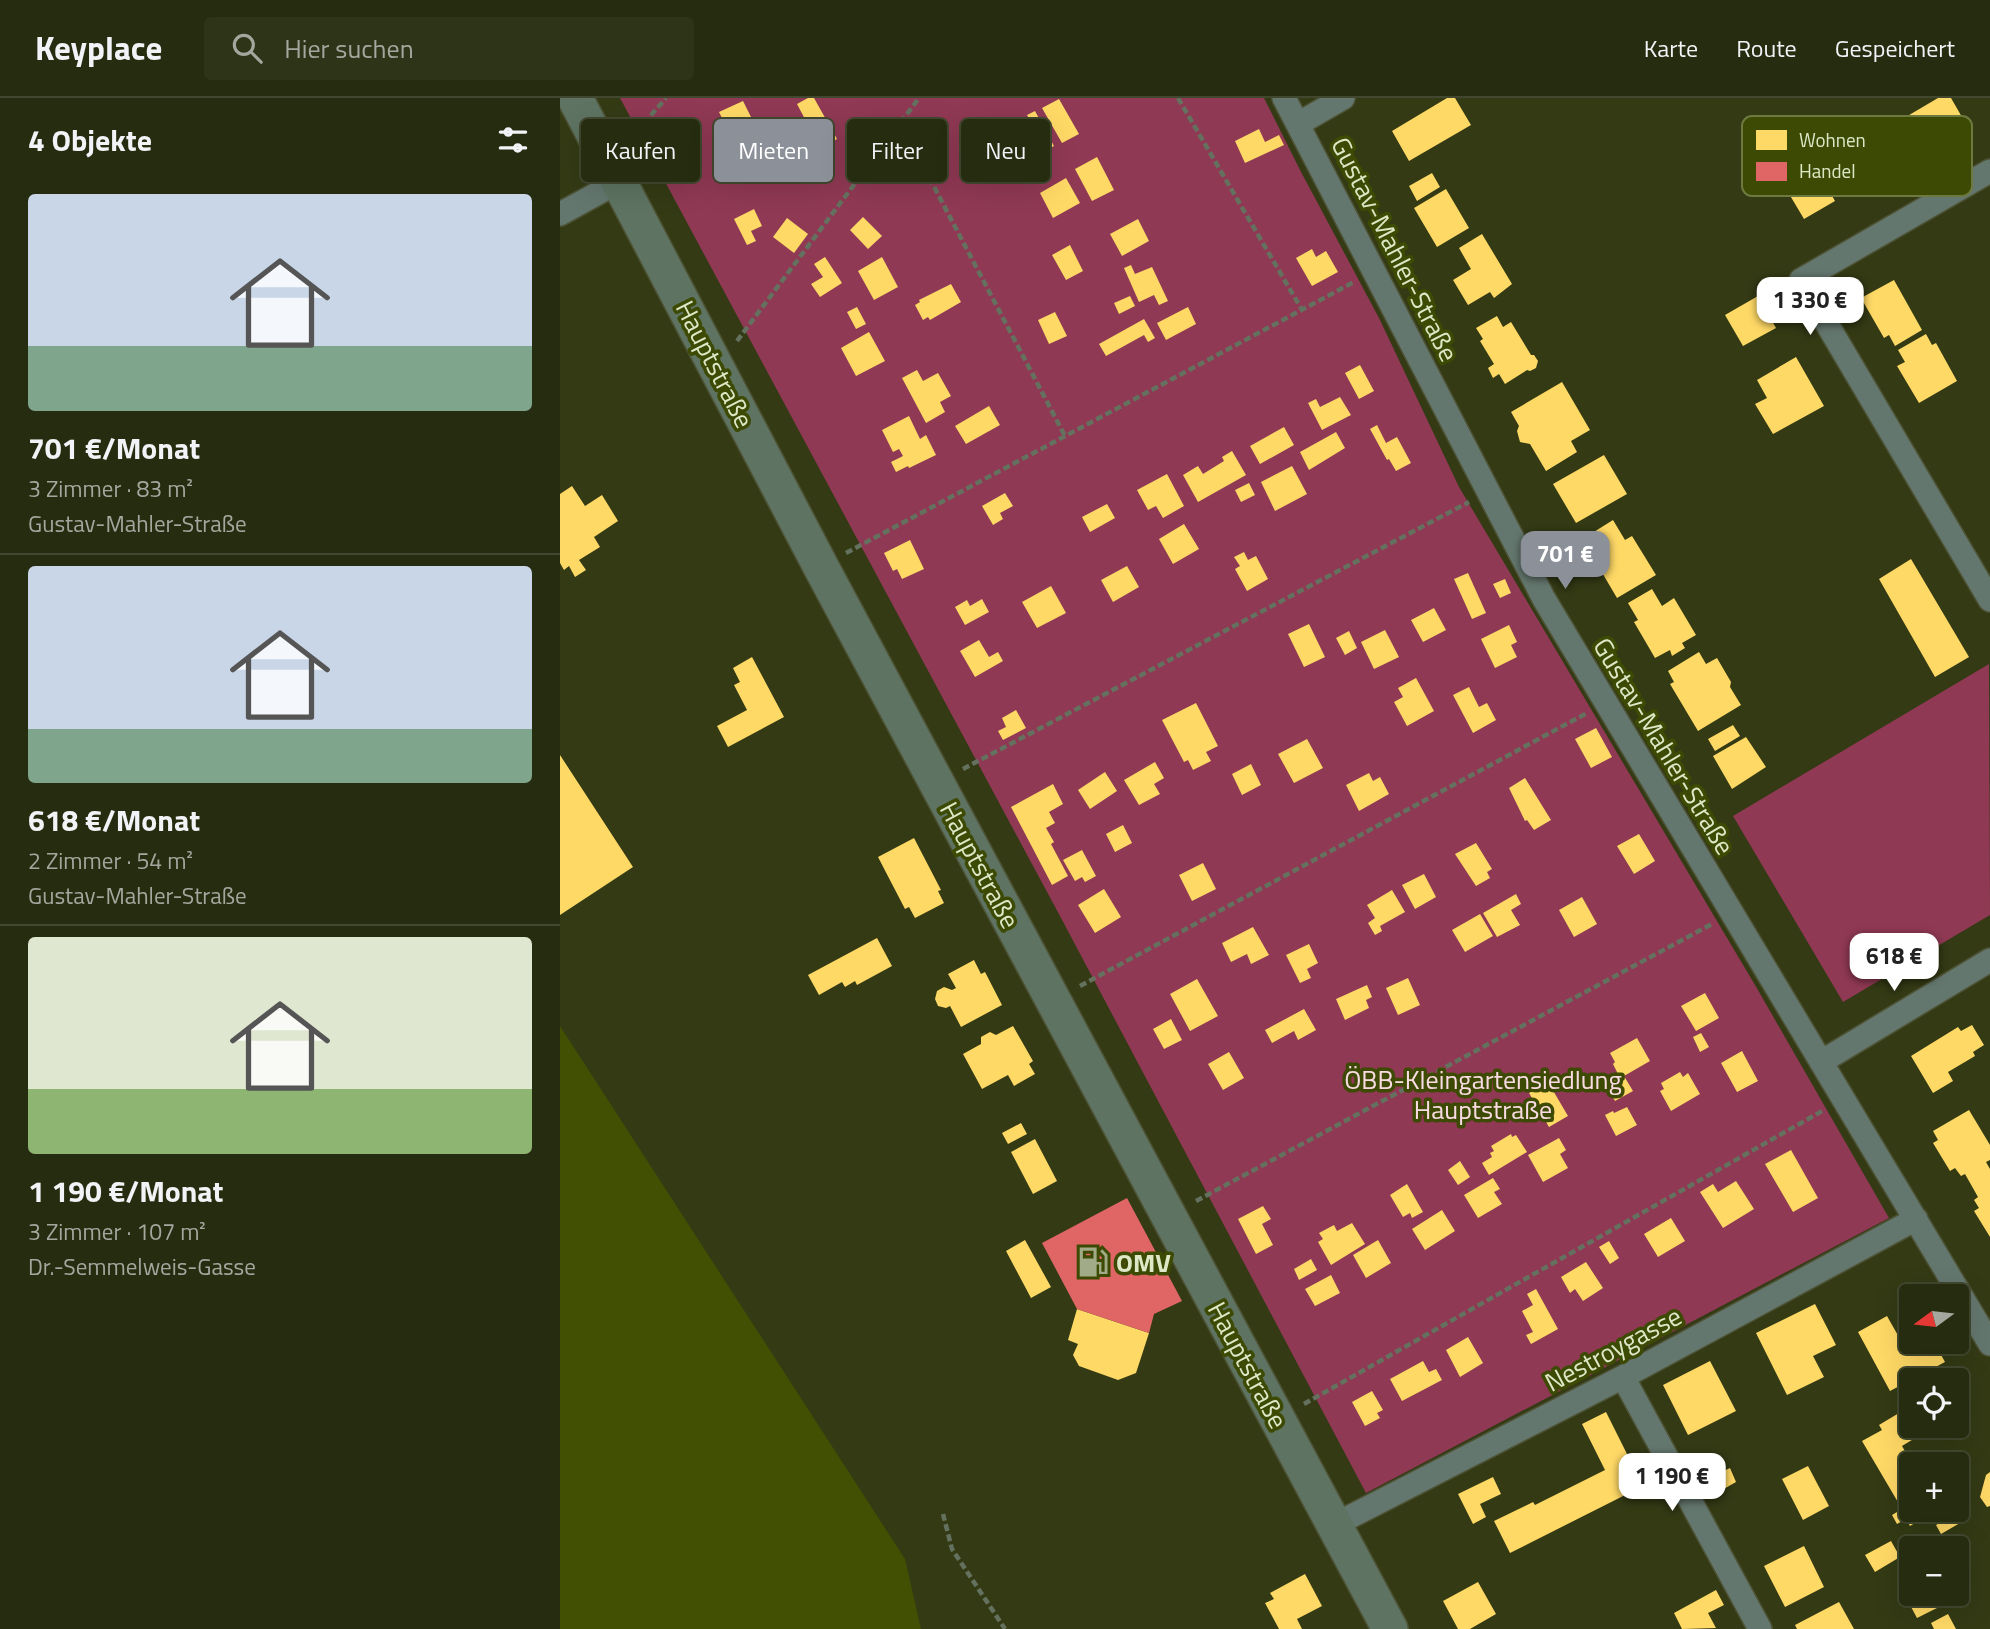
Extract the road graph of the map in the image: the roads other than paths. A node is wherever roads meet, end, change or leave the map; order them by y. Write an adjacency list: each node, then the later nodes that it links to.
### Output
1 (575, 98): 4 (main road, Hauptstraße)
2 (1284, 98): 5 (street, Gustav-Mahler-Straße)
3 (1343, 98): 5 (street)
4 (587, 119)
5 (1298, 124): 14 (street, Gustav-Mahler-Straße)
6 (1990, 171): 7 (street)
7 (1972, 181)
8 (601, 182): 11 (street)
9 (621, 182): 18 (main road, Hauptstraße)
10 (1947, 196): 12 (street)
11 (560, 214)
12 (1988, 592)
13 (1990, 960): 14 (street)
14 (1821, 1062): 15 (street, Gustav-Mahler-Straße)
15 (1916, 1219): 16 (street, Gustav-Mahler-Straße); 17 (street, Nestroygasse)
16 (1990, 1344)
17 (1623, 1377): 18 (street, Nestroygasse); 20 (street)
18 (1334, 1525): 19 (main road, Hauptstraße)
19 (1390, 1629)
20 (1760, 1629)

